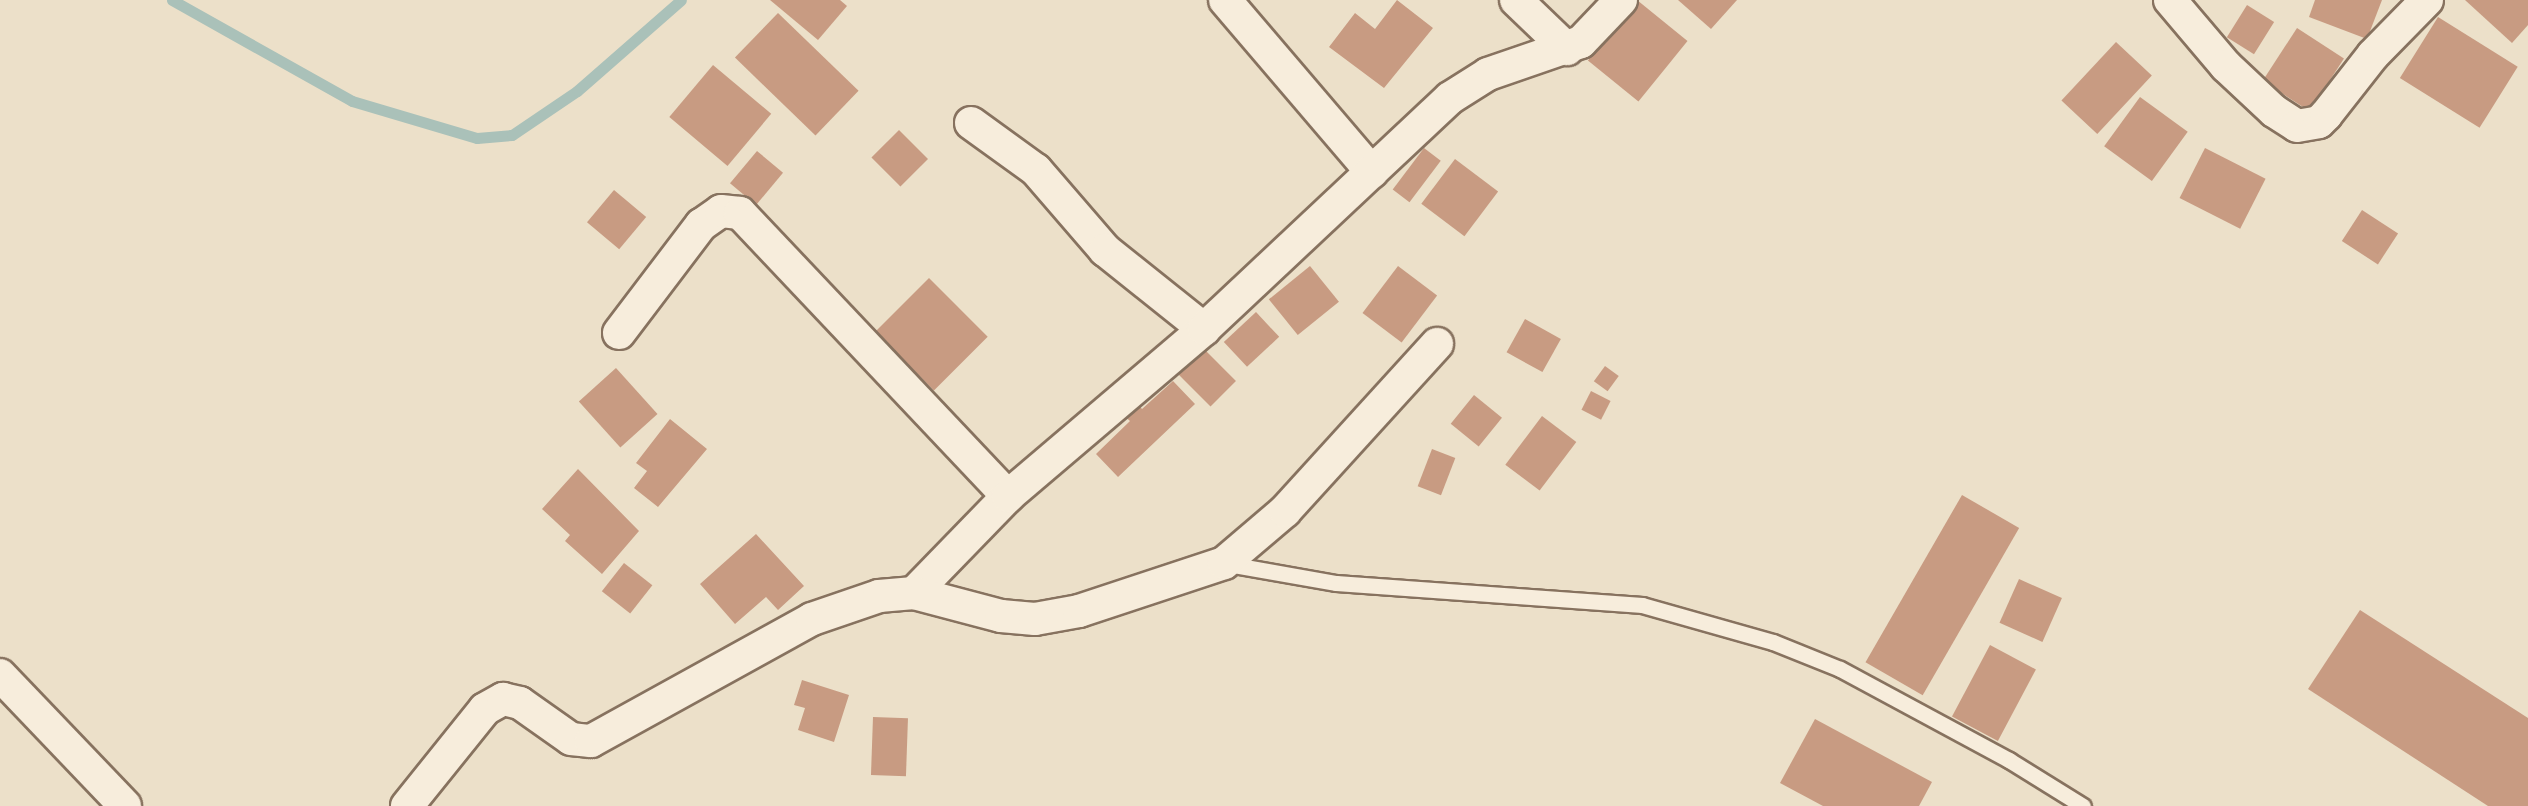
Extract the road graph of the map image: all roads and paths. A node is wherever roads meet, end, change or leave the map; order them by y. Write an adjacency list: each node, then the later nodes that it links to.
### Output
1 (1225, 0): 8 (street)
2 (1516, 0): 6 (street)
3 (1622, 0): 6 (street)
4 (2170, 0): 5 (street)
5 (2427, 0)
6 (1567, 49): 8 (street)
7 (971, 123): 9 (street)
8 (1372, 172): 9 (street)
9 (1204, 329): 12 (street)
10 (619, 333): 12 (street)
11 (1437, 344): 13 (street)
12 (1008, 496): 14 (street)
13 (1224, 563): 14 (street); 18 (lane)
14 (914, 593): 17 (street)
15 (0, 675): 16 (street)
16 (125, 806)
17 (406, 806)
18 (2083, 806)

